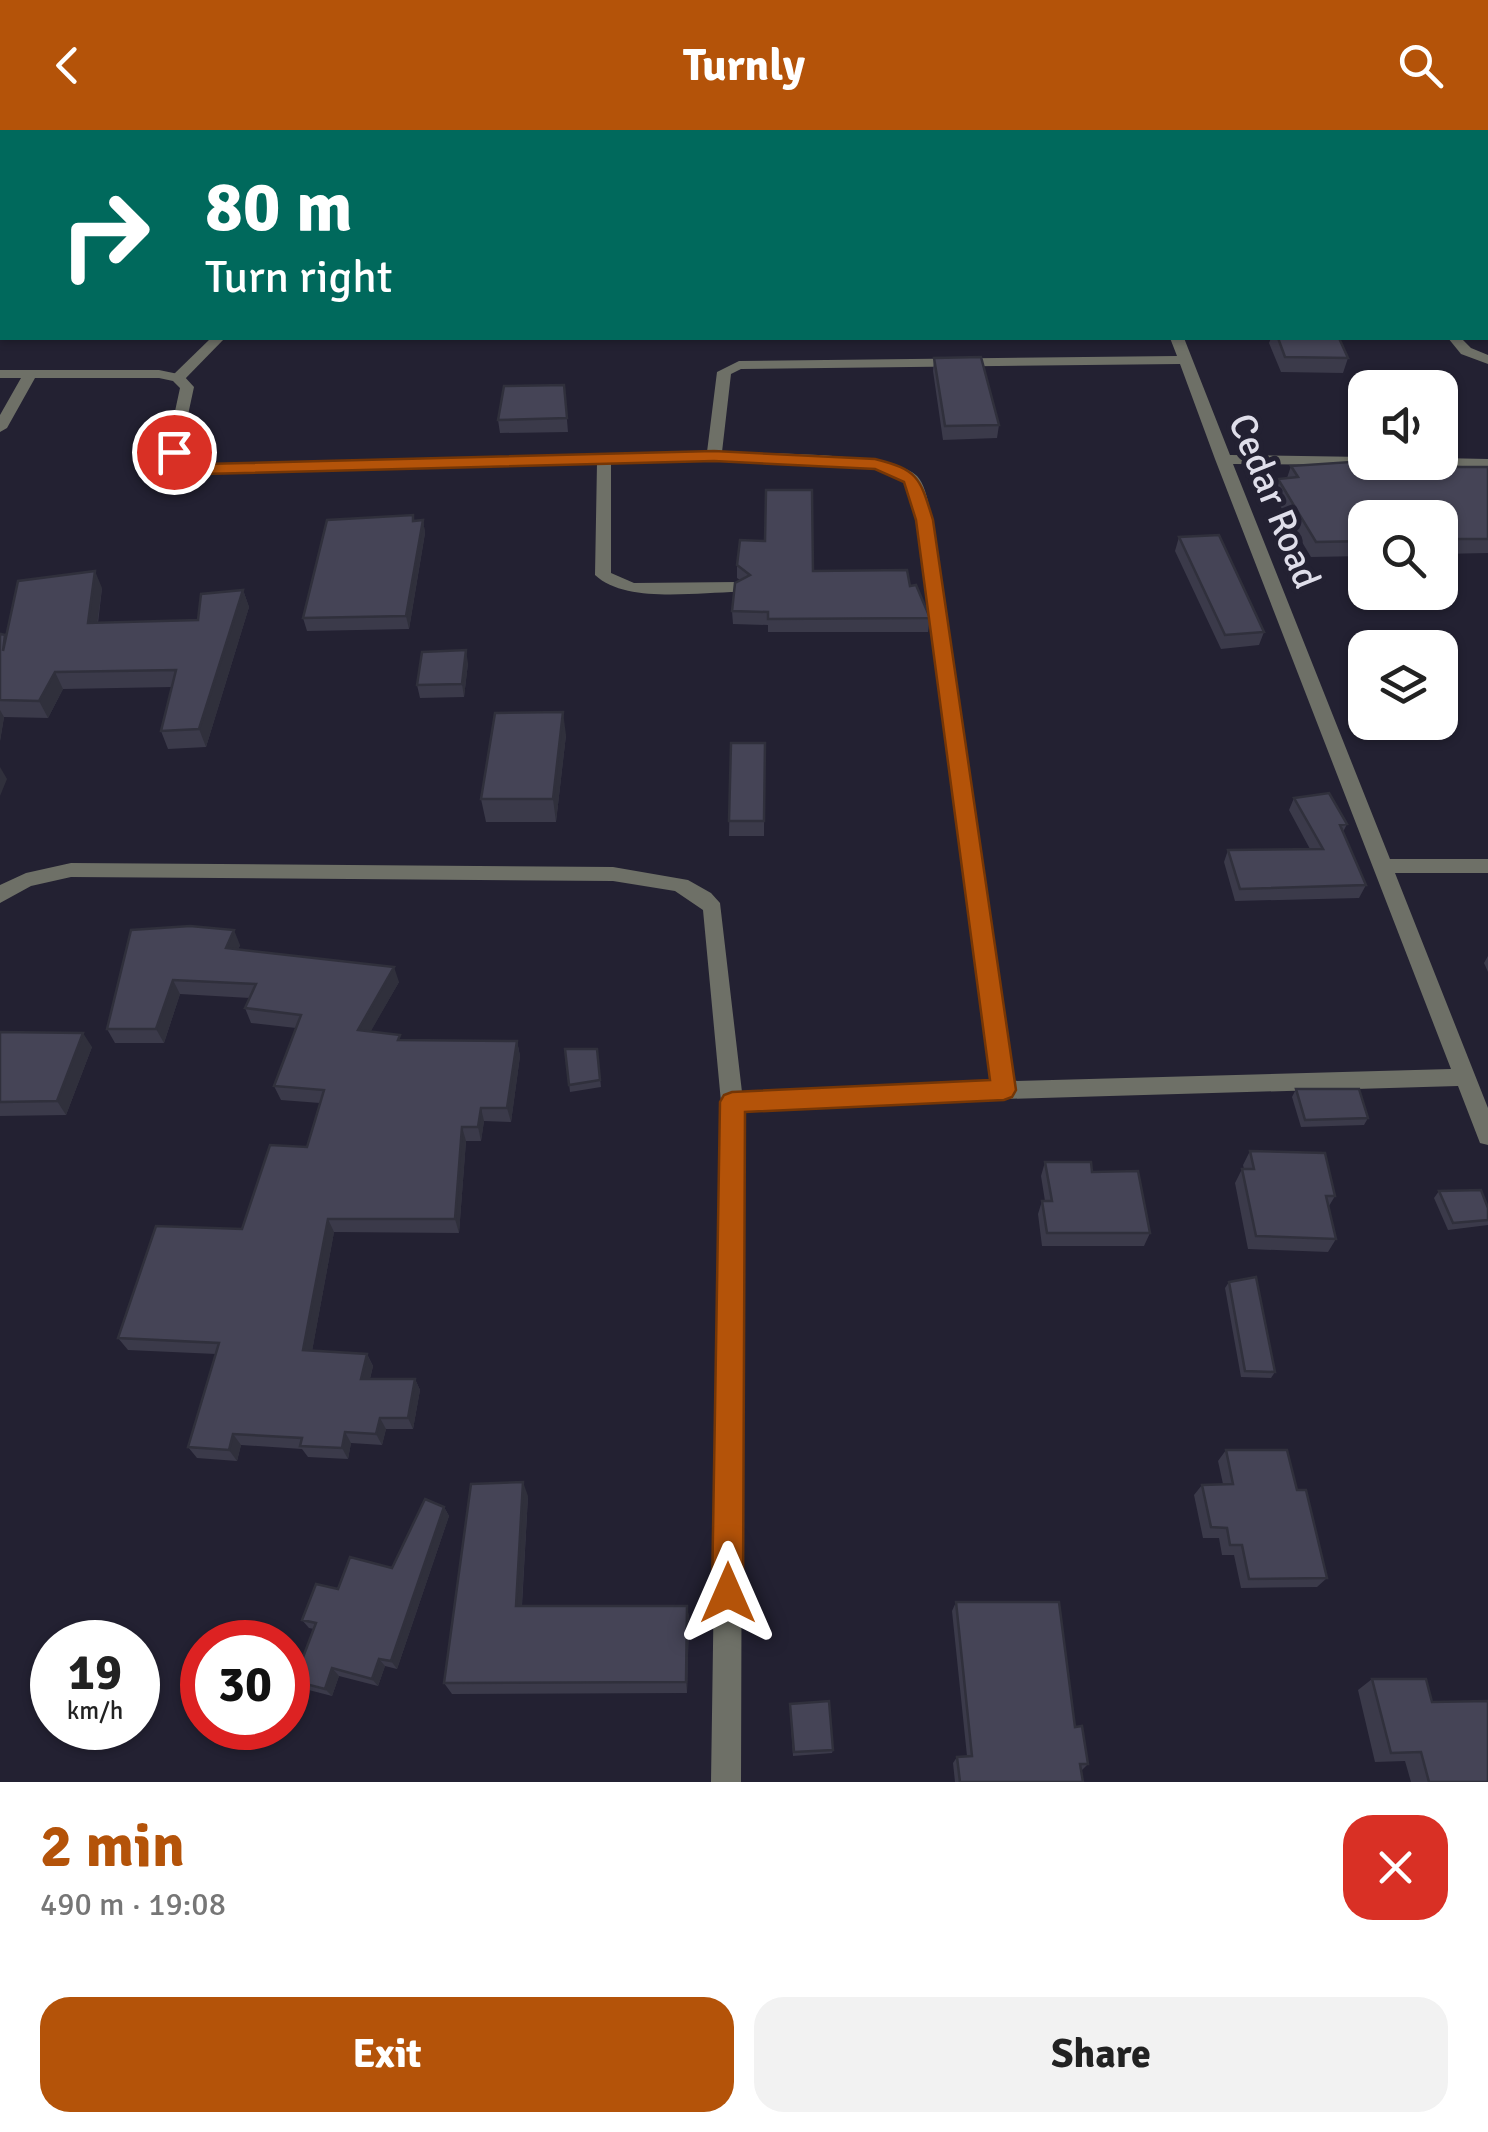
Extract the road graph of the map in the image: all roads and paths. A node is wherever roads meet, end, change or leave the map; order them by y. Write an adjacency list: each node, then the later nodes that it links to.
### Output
1 (216, 340): 8 (street)
2 (1177, 340): 4 (street, Cedar Road)
3 (1456, 340): 5 (street)
4 (1184, 360): 10 (street); 12 (street, Cedar Road)
5 (1488, 360)
6 (0, 374): 7 (street)
7 (30, 374): 8 (street); 9 (street)
8 (178, 378): 11 (street)
9 (0, 428)
10 (714, 456): 11 (street); 21 (street)
11 (604, 459): 16 (street)
12 (1222, 459): 13 (street); 17 (street, Cedar Road)
13 (1348, 461)
14 (1458, 462): 15 (street)
15 (1488, 463)
16 (738, 587)
17 (1386, 866): 18 (street); 20 (street, Cedar Road)
18 (1488, 866)
19 (0, 896): 22 (street)
20 (1466, 1077): 21 (street); 23 (street, Cedar Road)
21 (1004, 1090): 22 (street)
22 (732, 1102): 24 (street)
23 (1488, 1136)
24 (726, 1782)

